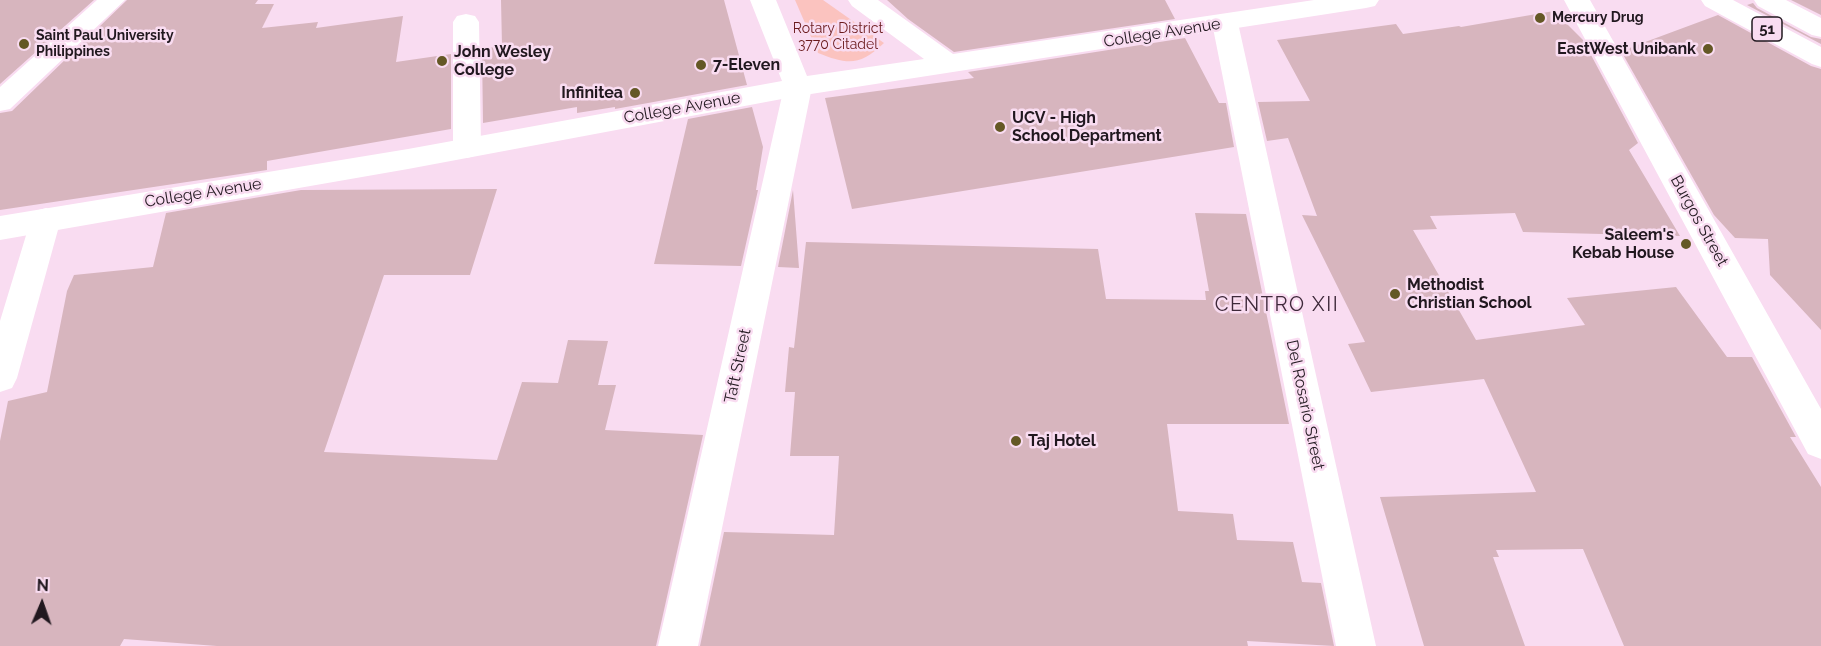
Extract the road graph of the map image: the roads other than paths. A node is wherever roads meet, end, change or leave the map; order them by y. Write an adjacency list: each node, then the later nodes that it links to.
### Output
1 (112, 0): 14 (street)
2 (763, 0): 13 (street)
3 (861, 0): 12 (street)
4 (1366, 0): 9 (street, College Avenue)
5 (1577, 0): 19 (street, Burgos Street)
6 (1714, 0): 11 (street, 51)
7 (1767, 0): 10 (street, 51)
8 (466, 22): 15 (street)
9 (1224, 23): 12 (street, College Avenue); 21 (street, Del Rosario Street)
10 (1821, 29)
11 (1821, 58)
12 (950, 64): 13 (street, College Avenue)
13 (798, 87): 15 (street, College Avenue); 20 (street, Taft Street)
14 (0, 102)
15 (467, 148): 16 (street, College Avenue)
16 (46, 219): 17 (street, College Avenue); 18 (street)
17 (0, 228)
18 (0, 378)
19 (1821, 443)
20 (678, 646)
21 (1356, 646)

